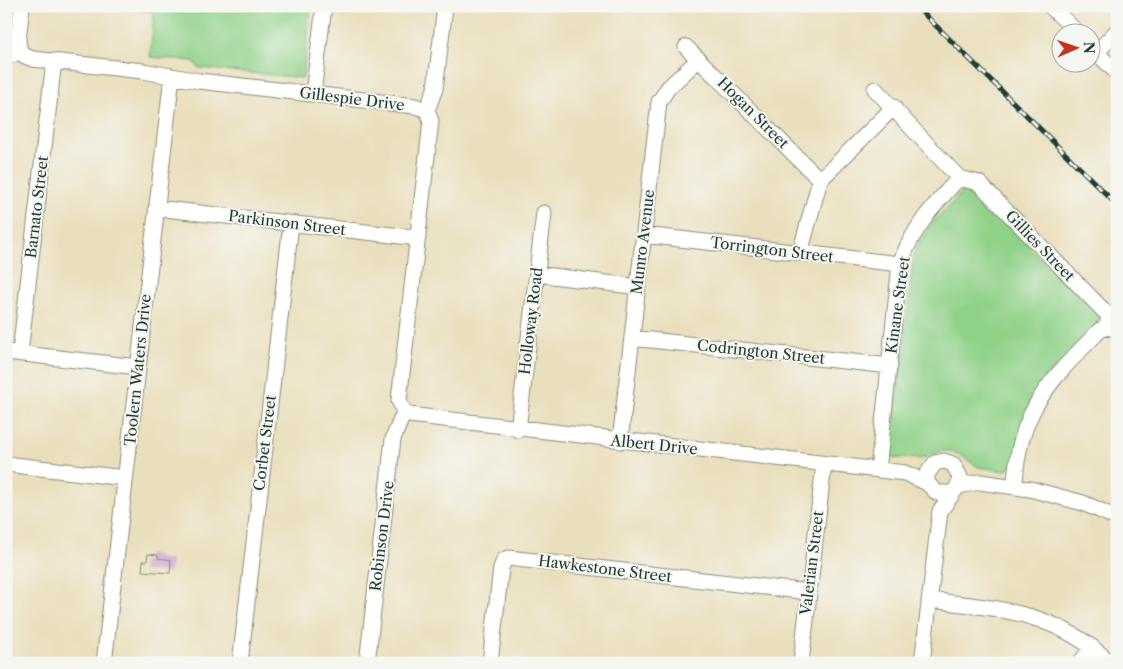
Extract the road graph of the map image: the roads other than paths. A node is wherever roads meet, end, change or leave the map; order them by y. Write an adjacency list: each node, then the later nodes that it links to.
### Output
1 (22, 6): 9 (street, Gillespie Drive)
2 (324, 6): 16 (street)
3 (445, 6): 18 (street)
4 (1050, 6): 5 (street)
5 (1067, 22)
6 (1117, 31): 7 (street)
7 (1100, 44)
8 (686, 47): 11 (street, Hogan Street)
9 (13, 54): 12 (street, Gillespie Drive)
10 (1100, 55): 13 (street)
11 (699, 60): 20 (street, Hogan Street); 24 (street, Munro Avenue)
12 (54, 61): 14 (street, Gillespie Drive); 32 (street, Barnato Street)
13 (1117, 73)
14 (172, 76): 16 (street, Gillespie Drive); 21 (street, Toolern Waters Drive)
15 (875, 89): 17 (street)
16 (313, 94): 18 (street, Gillespie Drive)
17 (894, 107): 19 (street); 20 (street)
18 (426, 110): 25 (street)
19 (959, 178): 27 (street, Kinane Street); 30 (street, Gillies Street)
20 (820, 180): 26 (street)
21 (156, 208): 23 (street, Parkinson Street); 33 (street, Toolern Waters Drive)
22 (544, 213): 28 (street, Holloway Road)
23 (291, 224): 25 (street, Parkinson Street); 54 (street, Corbet Street)
24 (644, 235): 26 (street, Torrington Street); 29 (street, Munro Avenue)
25 (418, 238): 35 (street)
26 (800, 253): 27 (street, Torrington Street)
27 (900, 264): 34 (street, Kinane Street)
28 (537, 274): 29 (street); 36 (street, Holloway Road)
29 (638, 287): 31 (street, Munro Avenue)
30 (1112, 328): 46 (street)
31 (632, 338): 34 (street, Codrington Street); 37 (street, Munro Avenue)
32 (13, 352): 33 (street)
33 (138, 366): 44 (street, Toolern Waters Drive)
34 (890, 366): 41 (street, Kinane Street)
35 (404, 412): 36 (street, Albert Drive); 55 (street, Robinson Drive)
36 (518, 430): 37 (street, Albert Drive)
37 (620, 441): 39 (street, Albert Drive)
38 (6, 464): 44 (street)
39 (824, 464): 41 (street, Albert Drive); 50 (street, Valerian Street)
40 (930, 467): 42 (street); 43 (street, Albert Drive); 47 (street)
41 (878, 470): 43 (street, Albert Drive)
42 (958, 470): 45 (street); 48 (street)
43 (905, 473): 47 (street, Albert Drive)
44 (125, 478): 53 (street, Toolern Waters Drive)
45 (980, 482): 46 (street); 48 (street)
46 (1016, 486): 49 (street)
47 (930, 487): 48 (street)
48 (948, 499): 51 (street)
49 (1117, 518)
50 (809, 592): 56 (street, Hawkestone Street); 57 (street, Valerian Street)
51 (929, 600): 52 (street); 58 (street)
52 (1092, 647): 59 (street); 60 (street)
53 (104, 663)
54 (240, 663)
55 (367, 663)
56 (490, 663)
57 (801, 663)
58 (922, 663)
59 (1080, 663)
60 (1110, 663)

